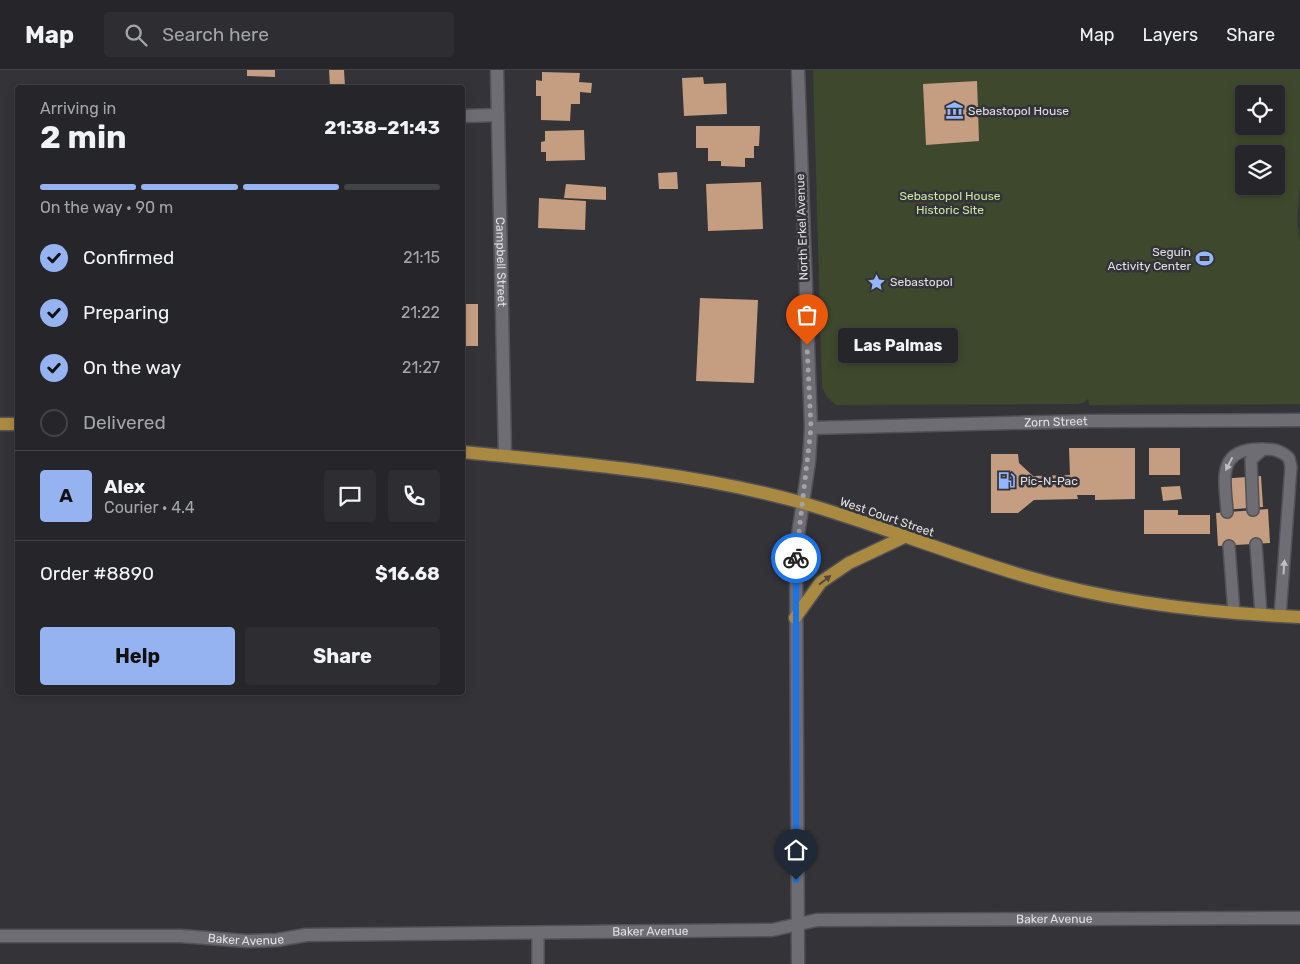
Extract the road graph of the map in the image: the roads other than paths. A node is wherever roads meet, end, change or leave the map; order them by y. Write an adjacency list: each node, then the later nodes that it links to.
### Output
1 (497, 70): 3 (street, Campbell Street)
2 (798, 70): 8 (street, North Erkel Avenue)
3 (498, 115): 4 (street); 11 (street, Campbell Street)
4 (465, 116)
5 (1300, 420): 8 (street, Zorn Street)
6 (0, 424): 7 (main road)
7 (15, 424)
8 (811, 428): 12 (street, North Erkel Avenue)
9 (1263, 449): 13 (lane); 14 (lane, one-way to 14); 20 (lane, one-way to 9)
10 (465, 452): 11 (main road, West Court Street)
11 (505, 456): 12 (main road, West Court Street)
12 (802, 503): 15 (main road, West Court Street); 22 (street, North Erkel Avenue)
13 (1253, 510)
14 (1227, 512)
15 (904, 537): 18 (main road, West Court Street); 22 (main road, one-way to 15)
16 (1256, 544): 19 (lane)
17 (1229, 546): 18 (lane)
18 (1234, 613): 19 (main road, West Court Street)
19 (1261, 615): 20 (main road, West Court Street)
20 (1280, 616): 21 (main road, West Court Street)
21 (1300, 617)
22 (795, 618): 24 (street, North Erkel Avenue)
23 (1300, 918): 24 (street, Baker Avenue)
24 (797, 925): 25 (street, Baker Avenue); 28 (street, North Erkel Avenue)
25 (538, 933): 26 (street, Baker Avenue); 27 (lane)
26 (0, 936)
27 (538, 964)
28 (798, 964)

